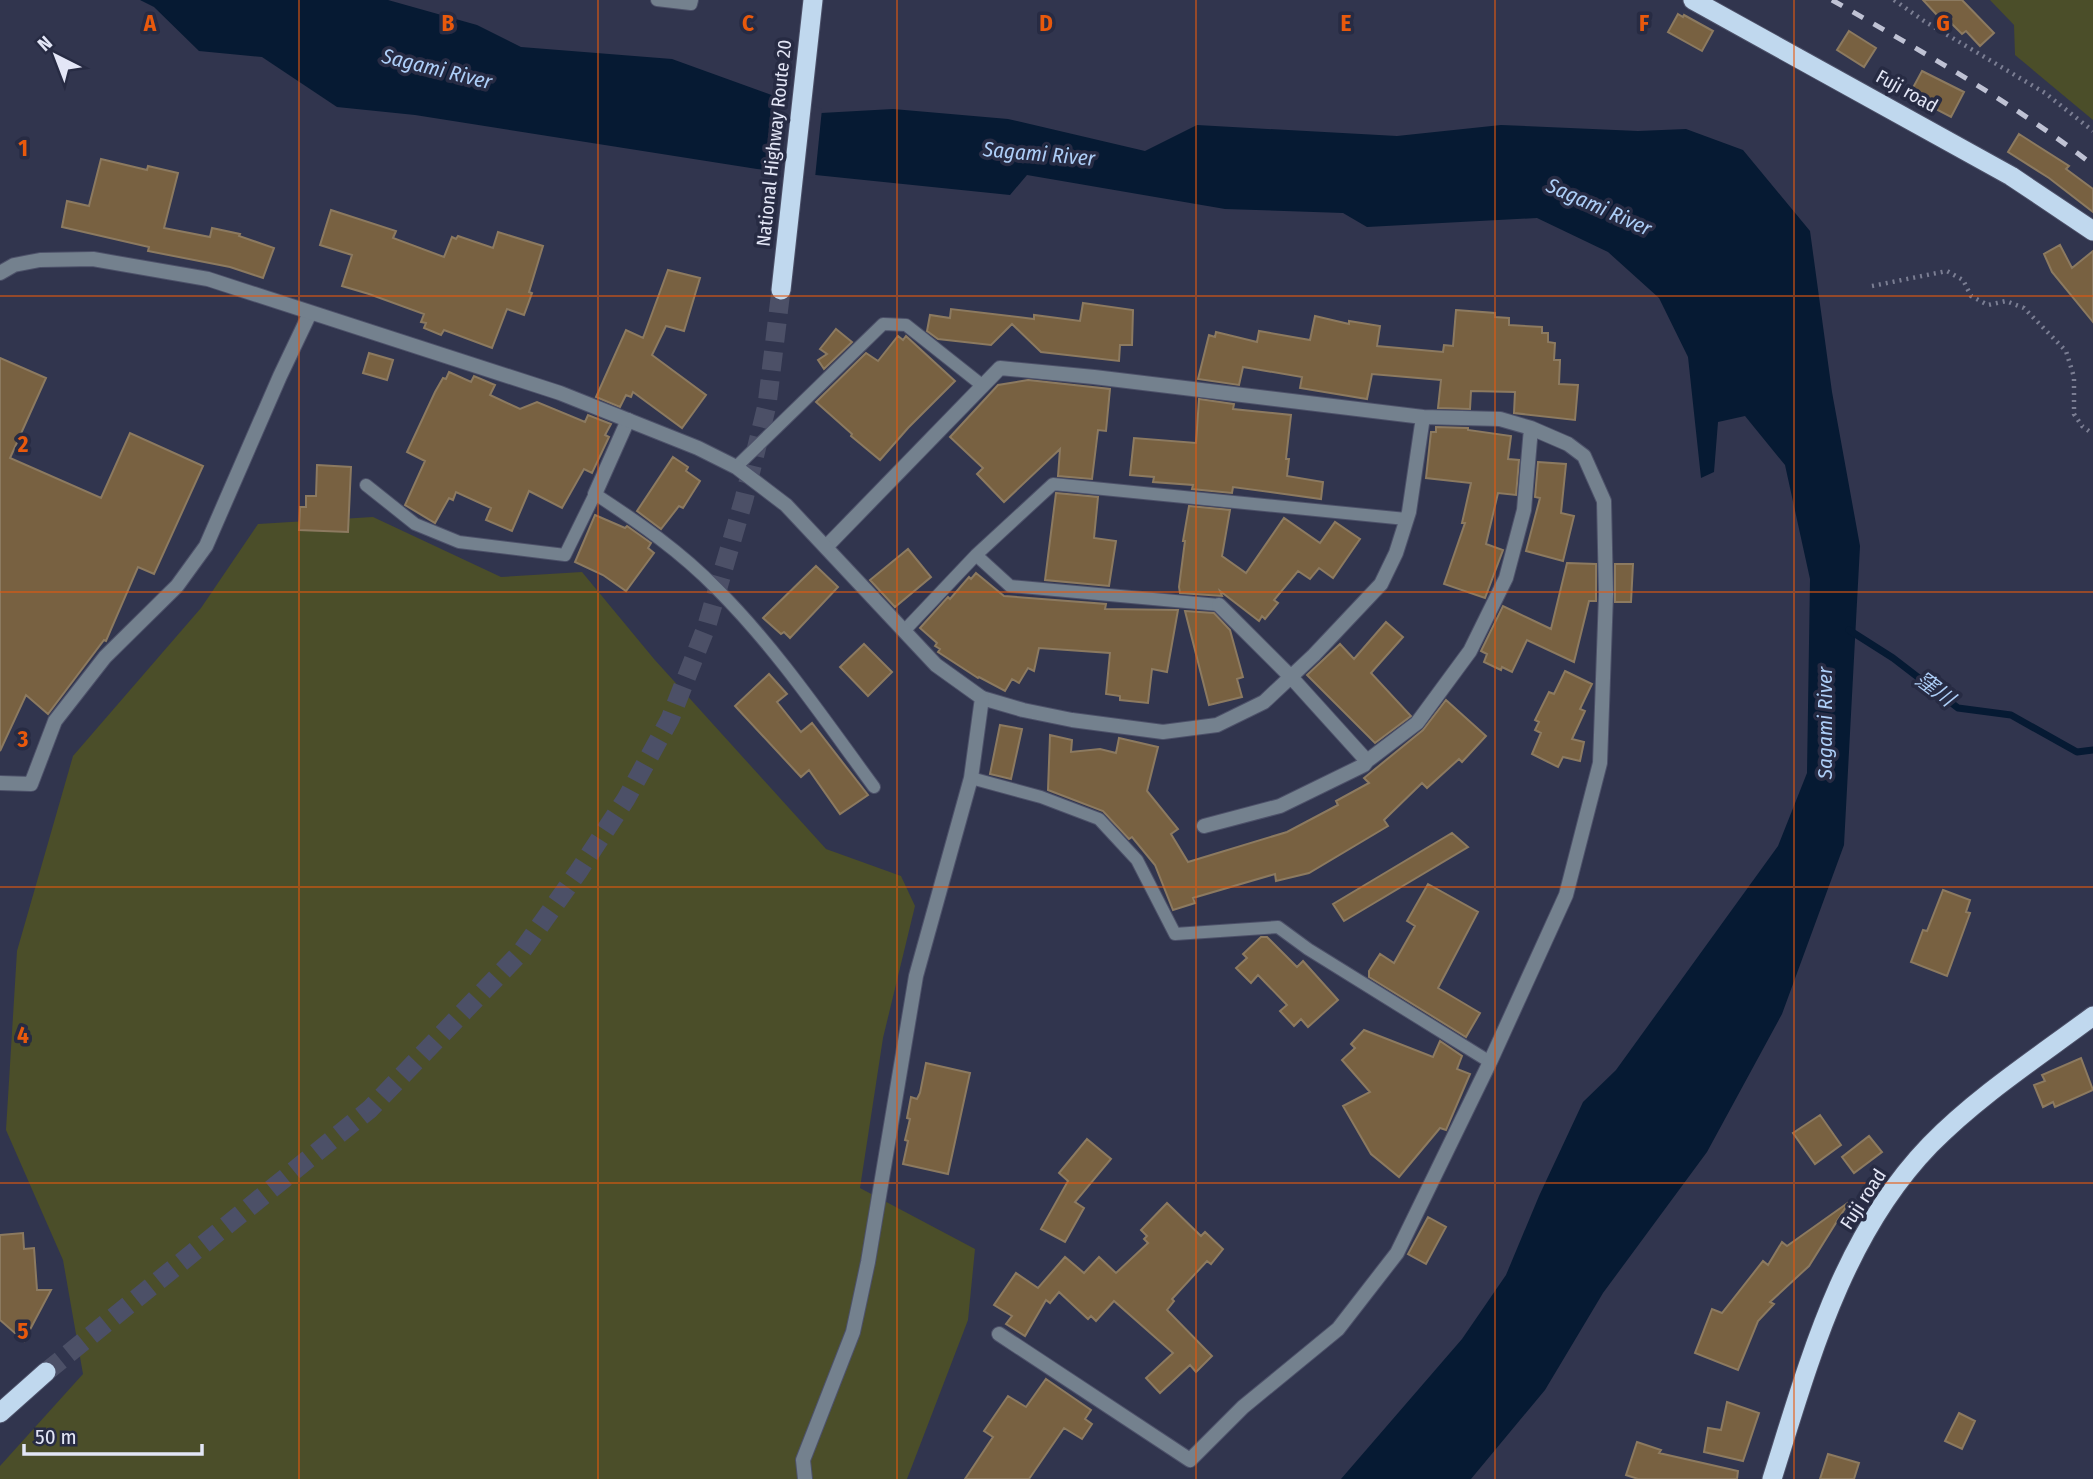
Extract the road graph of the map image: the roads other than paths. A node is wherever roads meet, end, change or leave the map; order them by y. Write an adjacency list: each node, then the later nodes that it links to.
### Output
1 (657, 0): 2 (lane)
2 (692, 0)
3 (813, 0): 7 (highway, National Highway Route 20)
4 (1693, 0): 5 (highway, Fuji road)
5 (2091, 228)
6 (0, 272): 8 (street)
7 (781, 290)
8 (310, 313): 11 (street); 25 (street)
9 (983, 386): 10 (street); 13 (lane); 17 (street)
10 (1423, 417): 12 (street); 16 (street)
11 (628, 420): 13 (street); 15 (street)
12 (1531, 428): 23 (street); 29 (street)
13 (736, 467): 17 (street)
14 (366, 485): 15 (lane)
15 (595, 494): 26 (lane)
16 (1406, 519): 18 (lane); 21 (street)
17 (826, 547): 20 (street)
18 (976, 555): 19 (lane); 20 (lane)
19 (1219, 605): 21 (street)
20 (904, 631): 22 (street)
21 (1292, 677): 22 (street); 23 (street)
22 (982, 698): 24 (street)
23 (1367, 761): 27 (street)
24 (971, 778): 29 (lane); 33 (street)
25 (0, 783)
26 (874, 787)
27 (1203, 826)
28 (2093, 1016): 34 (highway, Fuji road)
29 (1490, 1062): 30 (street)
30 (999, 1334)
31 (46, 1372): 32 (highway)
32 (0, 1413)
33 (805, 1479)
34 (1772, 1479)

